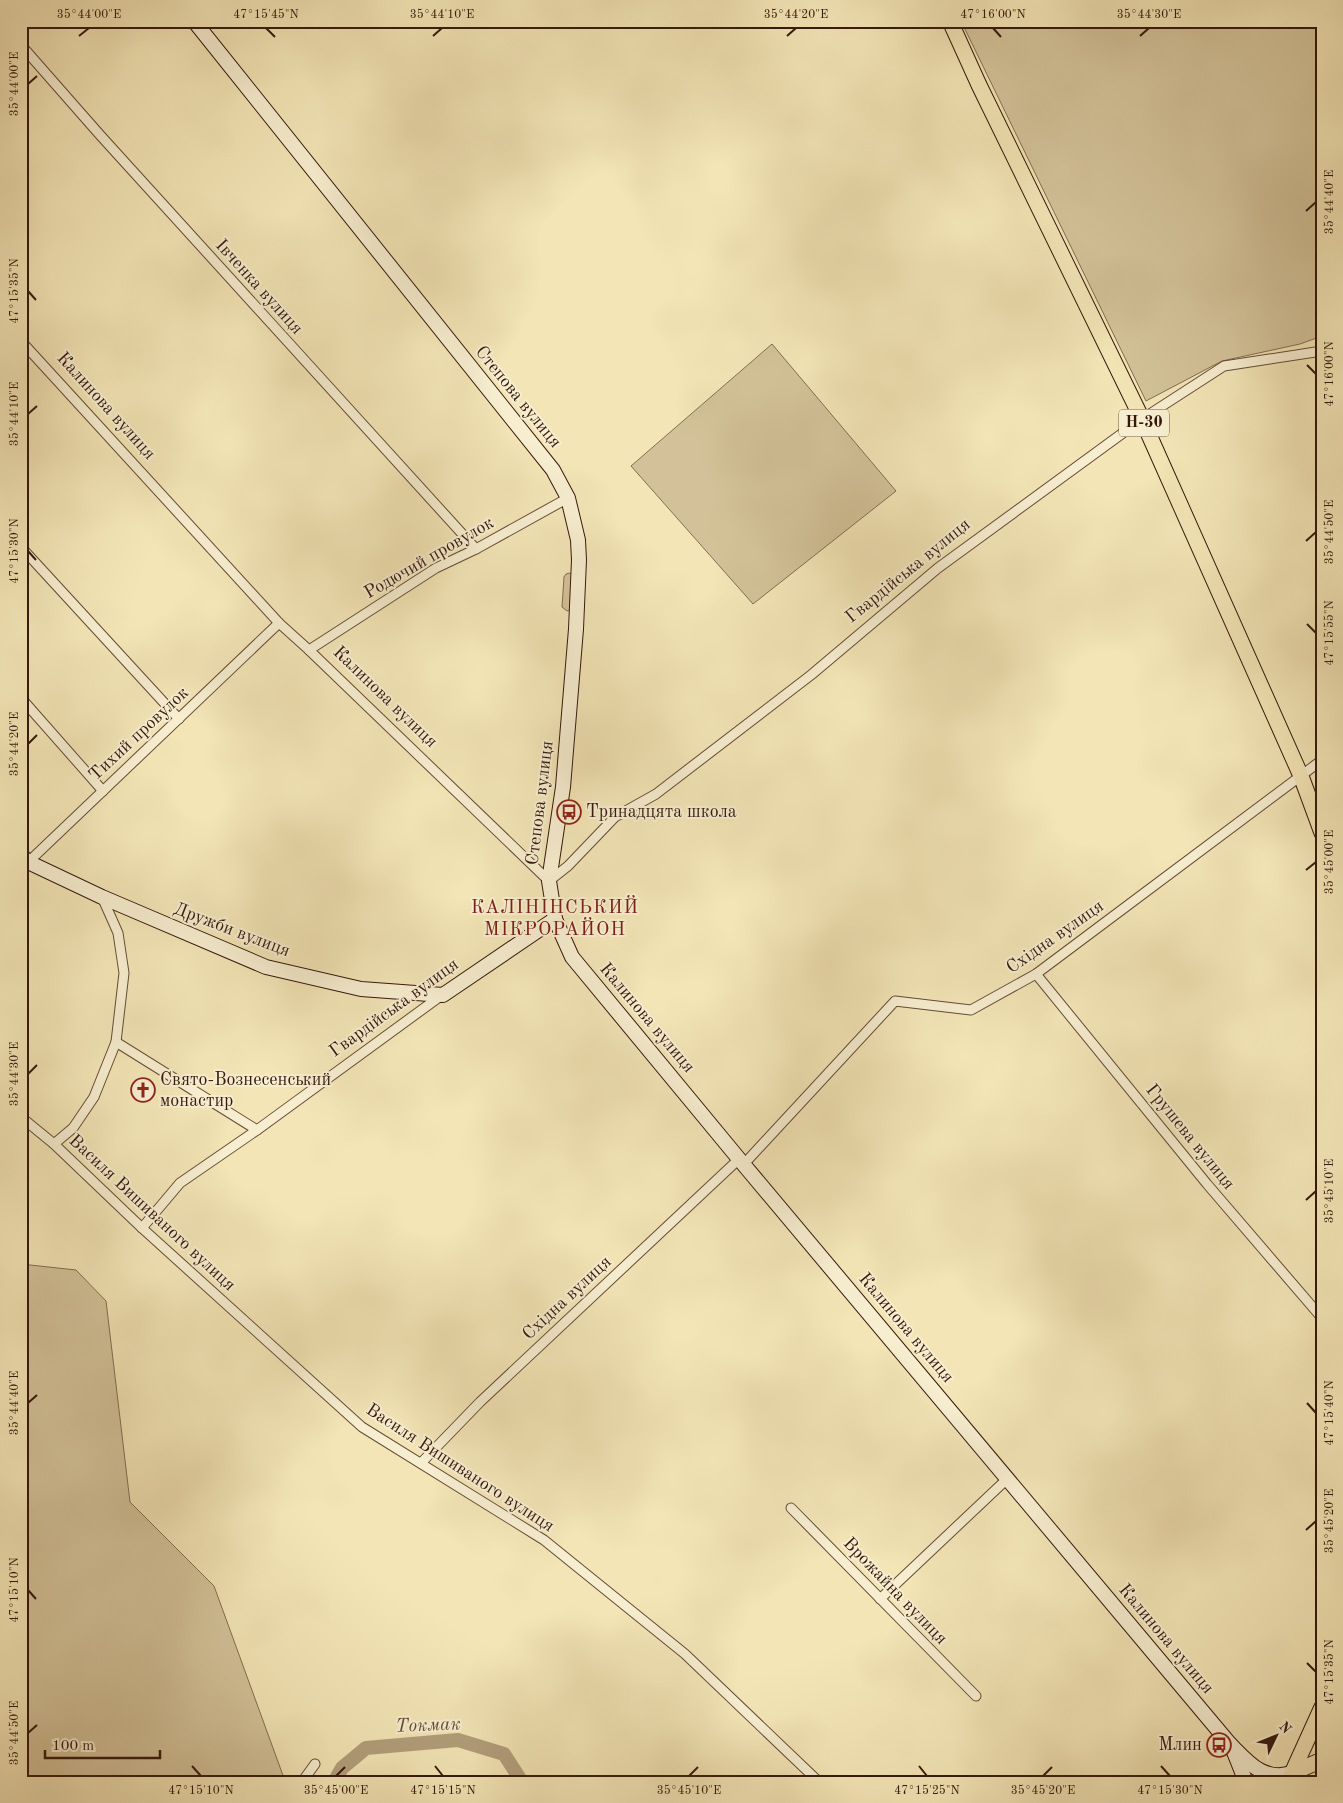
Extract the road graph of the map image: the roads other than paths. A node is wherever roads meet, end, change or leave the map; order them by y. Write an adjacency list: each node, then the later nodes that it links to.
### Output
1 (194, 21): 7 (street, Степова вулиця)
2 (950, 21): 6 (main road, Н-30)
3 (21, 45): 9 (street, Івченка вулиця)
4 (21, 341): 10 (street, Калинова вулиця)
5 (1322, 351): 6 (street, Гвардійська вулиця)
6 (1142, 419): 15 (main road, Н-30); 19 (street, Гвардійська вулиця)
7 (568, 498): 9 (street, Родючий провулок); 19 (street, Степова вулиця)
8 (21, 547): 13 (street)
9 (476, 549): 11 (street, Родючий провулок)
10 (279, 623): 11 (street, Калинова вулиця); 13 (street, Тихий провулок)
11 (309, 650): 19 (street, Калинова вулиця)
12 (21, 698): 16 (street)
13 (179, 719): 16 (street, Тихий провулок)
14 (1322, 760): 15 (street, Східна вулиця)
15 (1301, 776): 17 (main road, Н-30); 22 (street, Східна вулиця)
16 (103, 791): 18 (street, Тихий провулок)
17 (1322, 833)
18 (24, 862): 20 (street, Дружби вулиця)
19 (549, 881): 21 (street, Калинова вулиця)
20 (102, 897): 23 (street, Дружби вулиця); 24 (street)
21 (555, 919): 23 (street, Гвардійська вулиця); 28 (street, Калинова вулиця)
22 (1036, 974): 28 (street, Східна вулиця); 30 (street, Грушева вулиця)
23 (443, 995): 26 (street, Гвардійська вулиця)
24 (116, 1042): 26 (street); 27 (street)
25 (21, 1117): 27 (street, Василя Вишиваного вулиця)
26 (257, 1130): 29 (street, Гвардійська вулиця)
27 (54, 1144): 29 (street, Василя Вишиваного вулиця)
28 (742, 1162): 31 (street, Східна вулиця); 32 (street, Калинова вулиця)
29 (142, 1228): 31 (street, Василя Вишиваного вулиця)
30 (1322, 1318)
31 (421, 1463): 42 (street, Василя Вишиваного вулиця)
32 (1007, 1479): 34 (street); 37 (street, Калинова вулиця)
33 (791, 1508): 34 (street, Врожайна вулиця)
34 (880, 1599): 35 (street, Врожайна вулиця)
35 (976, 1696)
36 (1322, 1706): 40 (main road)
37 (1229, 1742): 40 (street, Калинова вулиця); 43 (street, Калинова вулиця)
38 (1322, 1760): 40 (main road)
39 (315, 1764): 41 (street)
40 (1290, 1777)
41 (302, 1782)
42 (820, 1782)
43 (1246, 1782)

